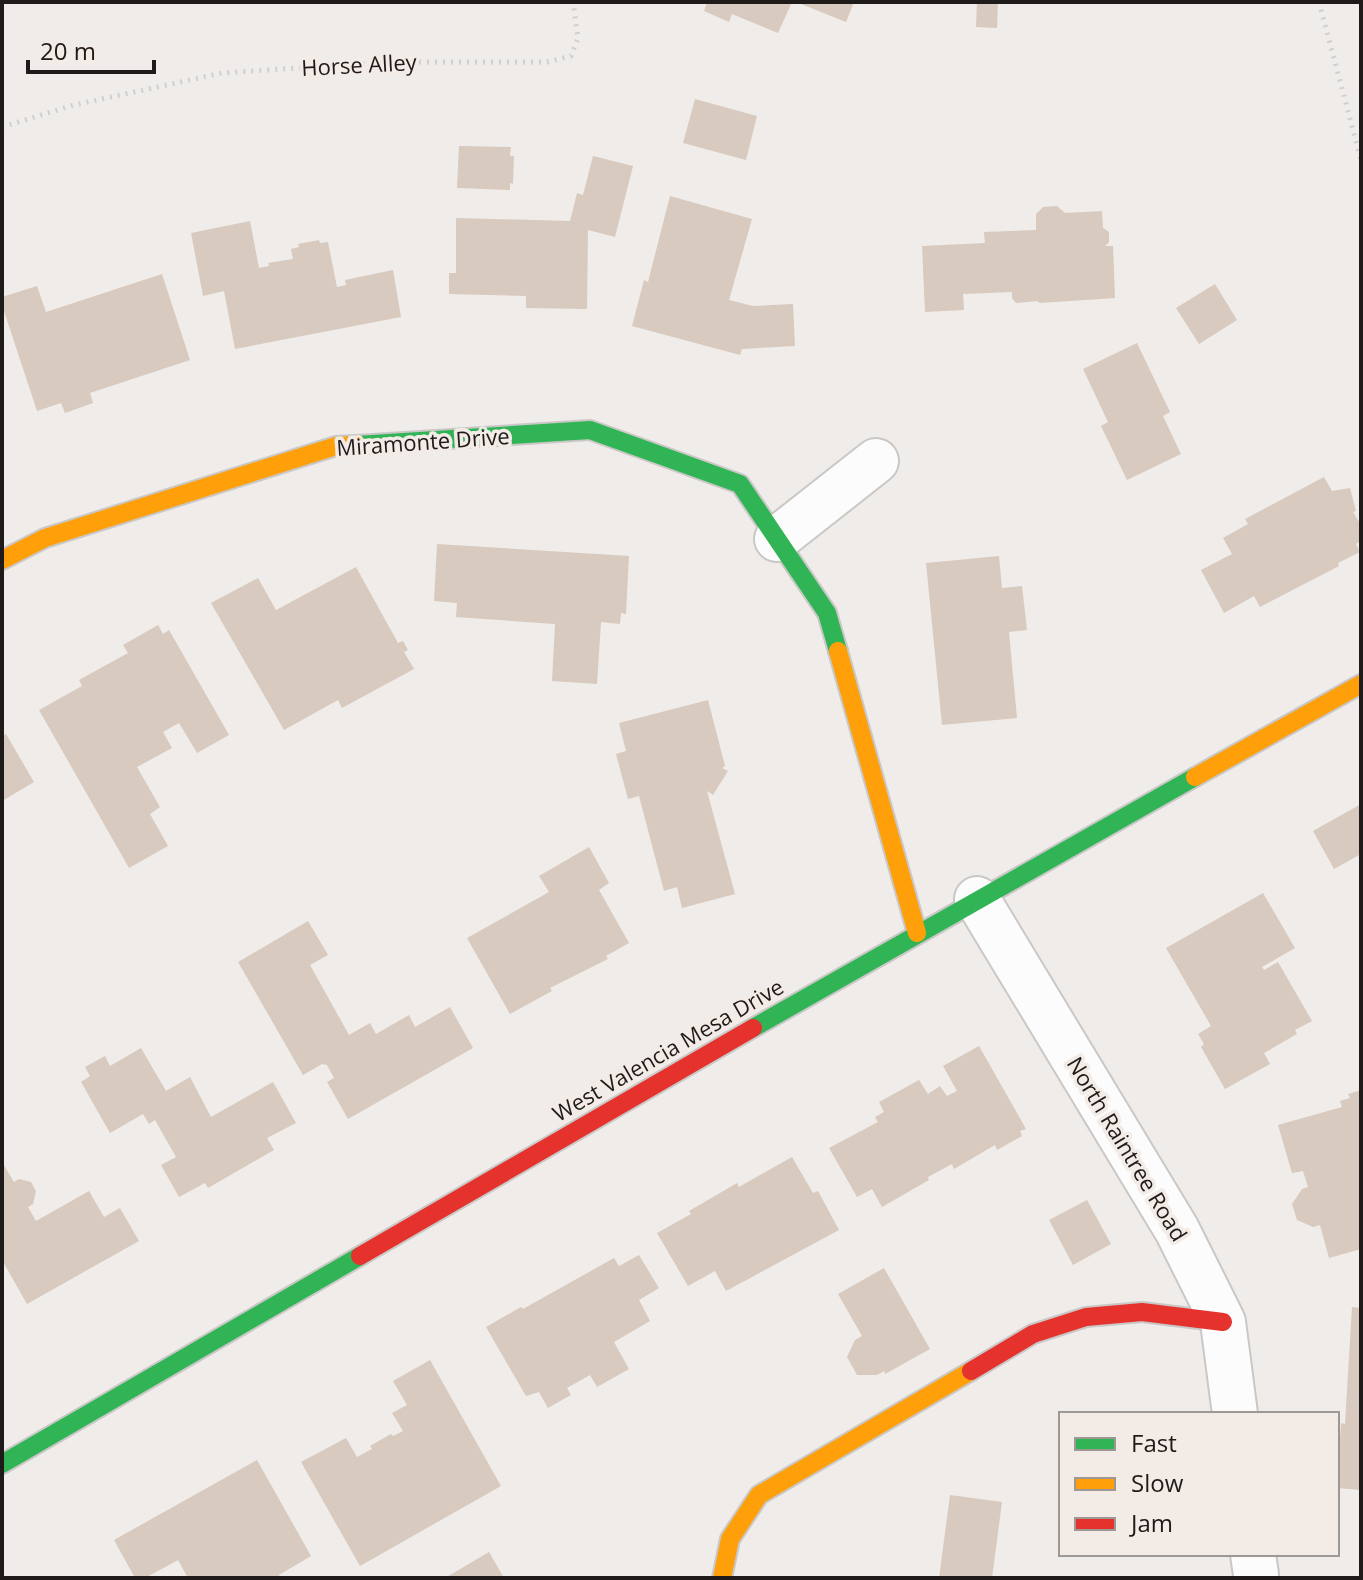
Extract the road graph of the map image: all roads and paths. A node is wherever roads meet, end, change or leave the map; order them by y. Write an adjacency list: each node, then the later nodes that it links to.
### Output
1 (573, 2): 3 (path, Horse Alley)
2 (1319, 2): 4 (path)
3 (2, 127)
4 (1361, 160)
5 (876, 461): 6 (street)
6 (777, 539): 7 (street, Miramonte Drive); 10 (street, Miramonte Drive)
7 (2, 560)
8 (1361, 684): 9 (street, West Valencia Mesa Drive)
9 (977, 899): 10 (street, West Valencia Mesa Drive); 11 (street, North Raintree Road)
10 (917, 933): 13 (street, West Valencia Mesa Drive)
11 (1223, 1322): 12 (street, North Raintree Road); 14 (street)
12 (1235, 1412)
13 (4, 1459)
14 (722, 1578)

